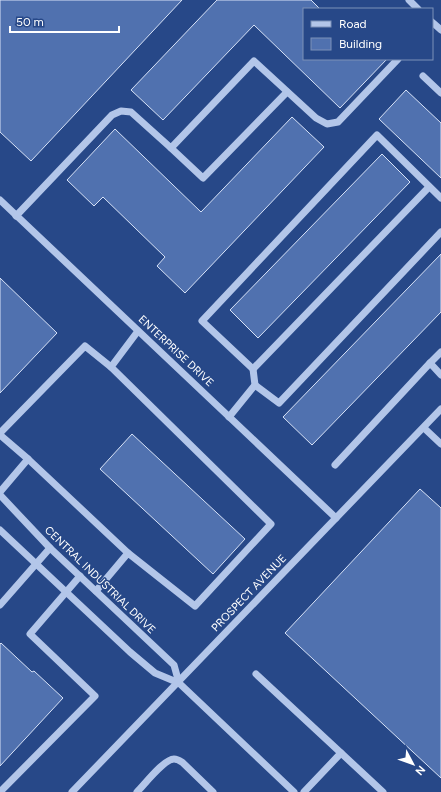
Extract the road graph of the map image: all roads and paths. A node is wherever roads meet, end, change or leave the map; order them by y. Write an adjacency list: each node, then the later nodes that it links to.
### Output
1 (409, 0): 2 (street)
2 (417, 8)
3 (433, 23): 4 (street)
4 (441, 30)
5 (397, 60): 7 (street)
6 (423, 76): 8 (street)
7 (287, 92): 9 (street); 9 (street)
8 (441, 93)
9 (171, 148): 13 (street)
10 (429, 187): 11 (street); 19 (street); 19 (street)
11 (441, 198)
12 (0, 200): 13 (street, ENTERPRISE DRIVE)
13 (16, 216): 15 (street, ENTERPRISE DRIVE)
14 (441, 232): 21 (street)
15 (138, 331): 18 (street); 23 (street, ENTERPRISE DRIVE)
16 (441, 352): 17 (street)
17 (430, 363): 20 (street); 28 (street)
18 (111, 367): 25 (street); 33 (street)
19 (253, 369): 21 (street)
20 (441, 375)
21 (255, 385): 23 (street)
22 (441, 409): 24 (street, PROSPECT AVENUE)
23 (229, 417): 30 (street, ENTERPRISE DRIVE)
24 (424, 428): 26 (street); 30 (street, PROSPECT AVENUE)
25 (0, 434): 27 (street)
26 (441, 444)
27 (28, 458): 29 (street); 33 (street)
28 (335, 465)
29 (0, 493): 32 (street, CENTRAL INDUSTRIAL DRIVE)
30 (336, 518): 40 (street, PROSPECT AVENUE)
31 (0, 530): 34 (street, CENTRAL INDUSTRIAL DRIVE)
32 (50, 548): 34 (street); 35 (street, CENTRAL INDUSTRIAL DRIVE)
33 (128, 553): 36 (street)
34 (36, 564): 37 (street, CENTRAL INDUSTRIAL DRIVE); 38 (street)
35 (80, 576): 36 (street, CENTRAL INDUSTRIAL DRIVE); 37 (street)
36 (96, 591): 40 (street, CENTRAL INDUSTRIAL DRIVE)
37 (66, 592): 40 (street, CENTRAL INDUSTRIAL DRIVE); 42 (street)
38 (1, 602)
39 (256, 674): 41 (street)
40 (179, 683): 43 (street, PROSPECT AVENUE); 46 (street, CENTRAL INDUSTRIAL DRIVE)
41 (341, 753): 47 (street); 48 (street)
42 (0, 792)
43 (72, 792)
44 (137, 792): 45 (street)
45 (213, 792)
46 (294, 792)
47 (304, 792)
48 (383, 792)

